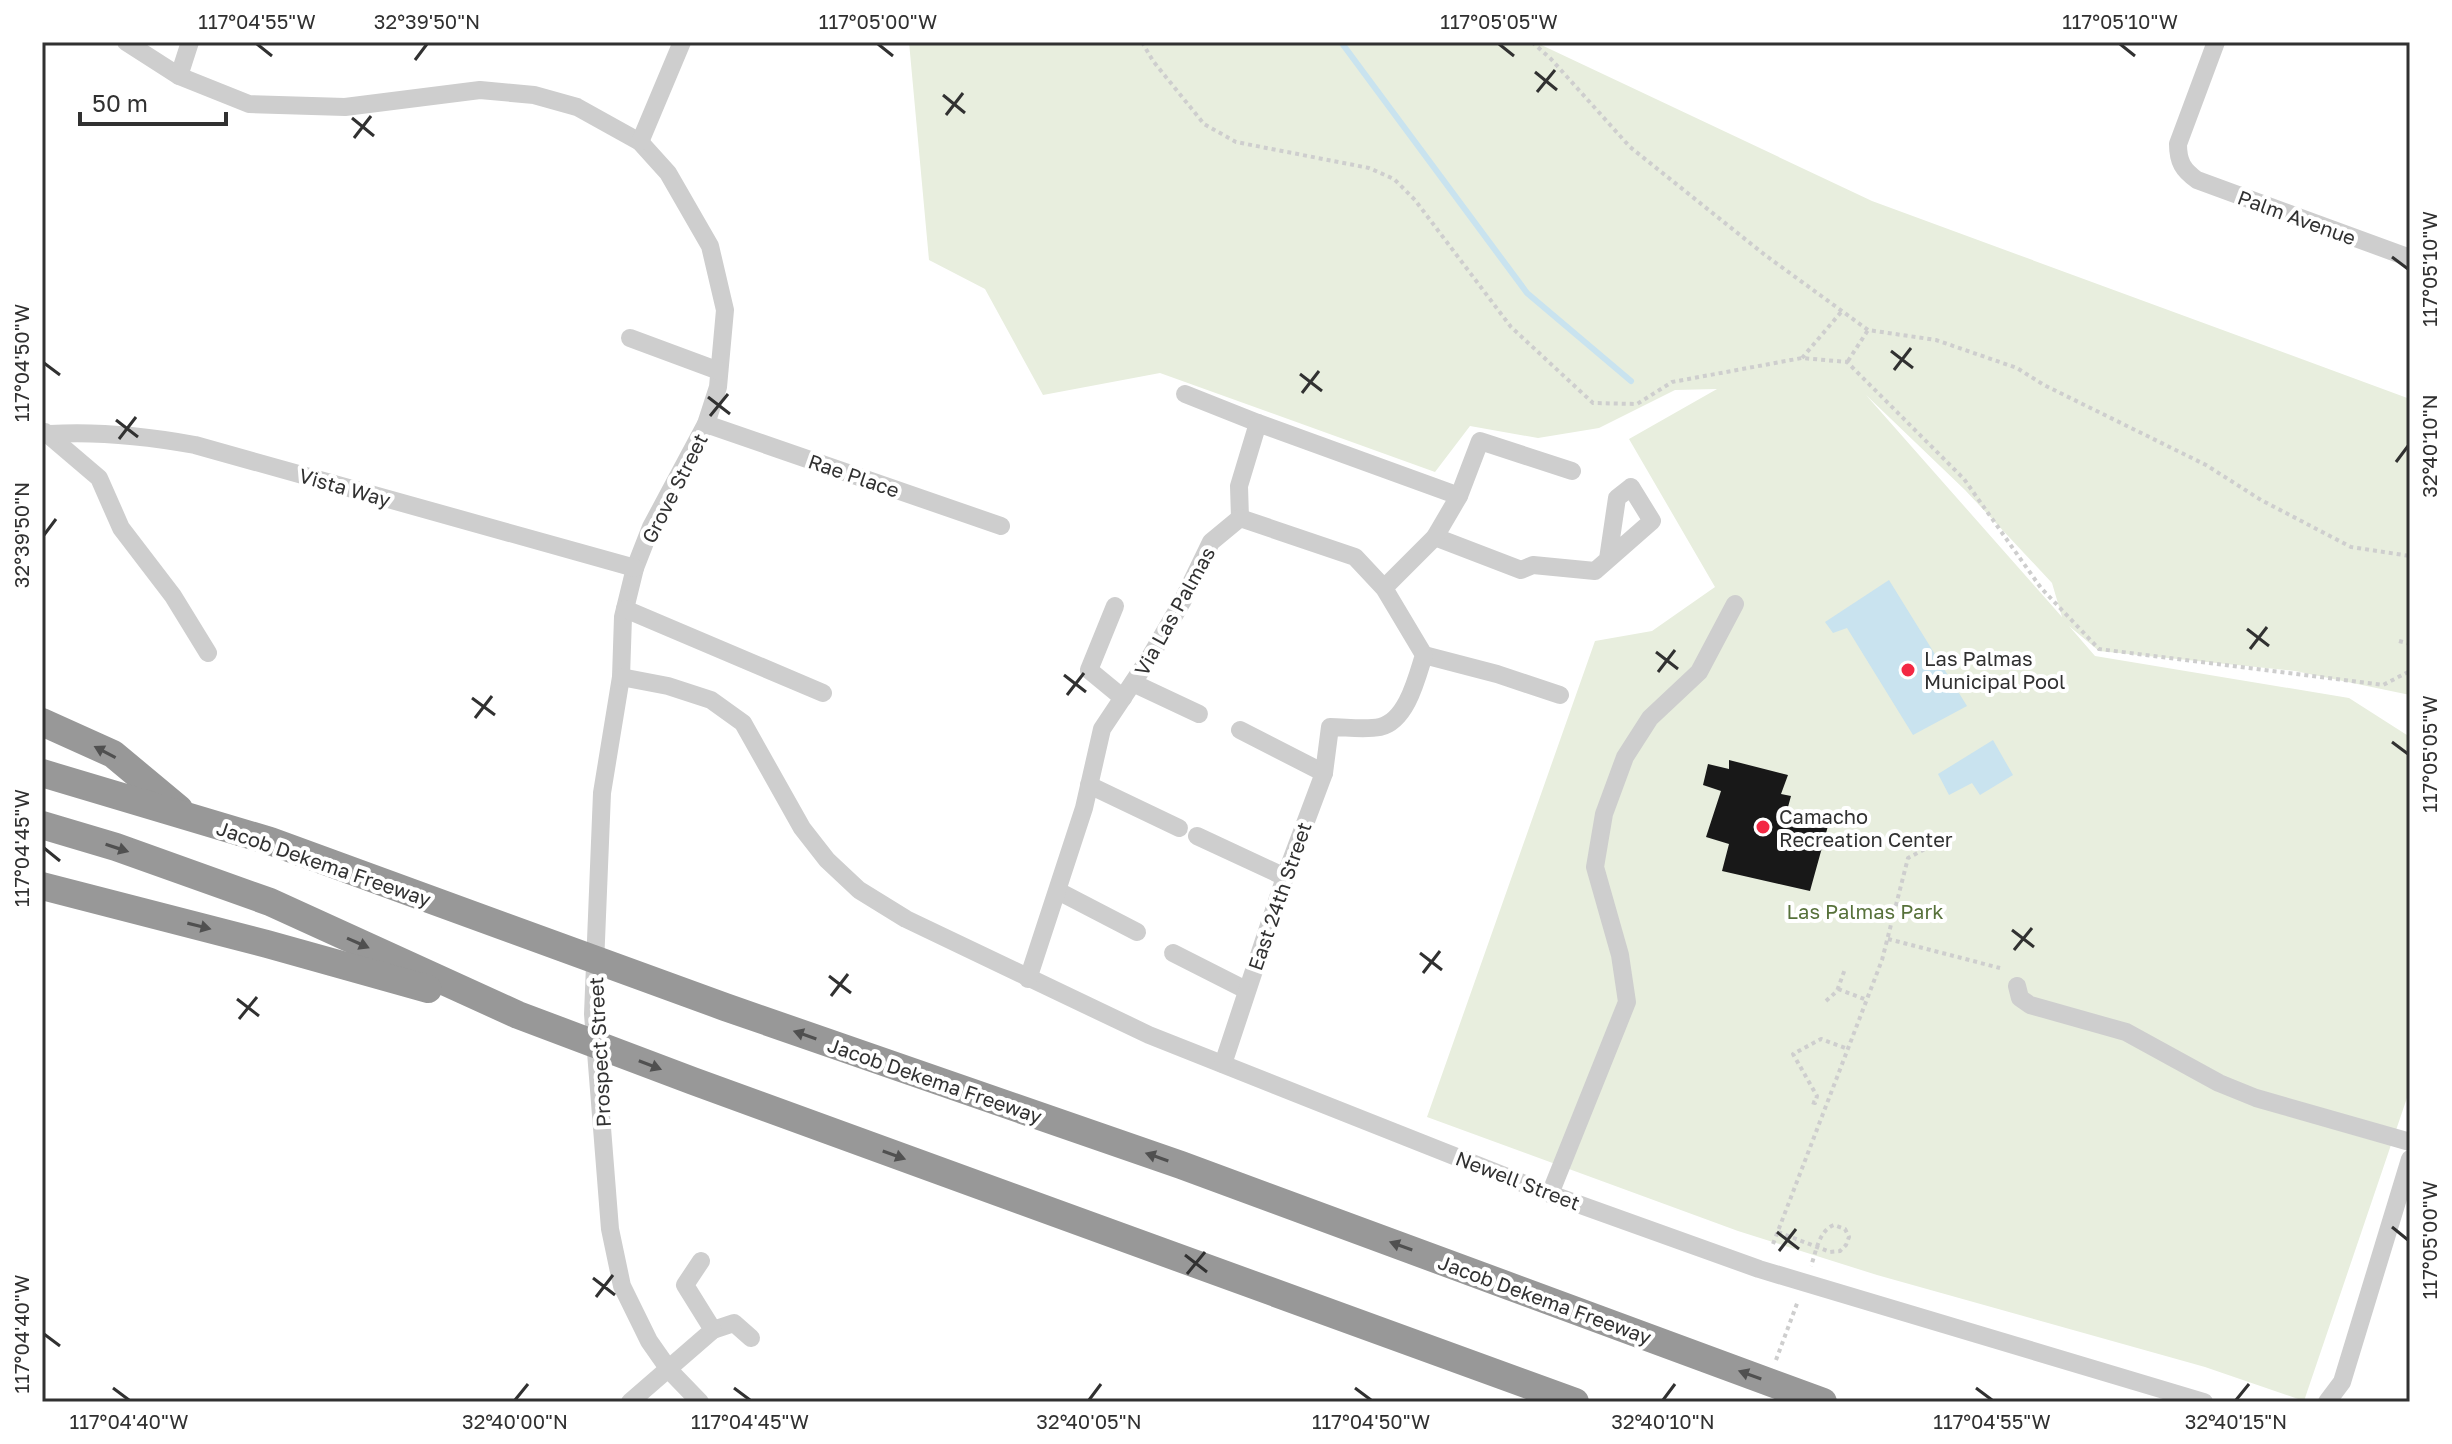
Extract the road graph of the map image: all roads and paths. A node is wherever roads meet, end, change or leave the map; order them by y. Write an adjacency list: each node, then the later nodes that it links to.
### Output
1 (126, 42): 7 (street, Grove Street)
2 (190, 42): 7 (street)
3 (682, 42): 8 (street)
4 (1142, 42): 13 (path)
5 (1532, 42): 10 (path)
6 (2216, 42): 9 (street, Palm Avenue)
7 (179, 76): 8 (street, Grove Street)
8 (640, 142): 15 (street, Grove Street)
9 (2410, 258)
10 (1842, 311): 11 (path); 13 (path)
11 (1868, 330): 14 (path); 25 (path)
12 (630, 338): 15 (street)
13 (1802, 358): 14 (path)
14 (1847, 362): 36 (path)
15 (719, 371): 18 (street, Grove Street)
16 (1185, 394): 17 (street)
17 (1258, 423): 21 (street); 22 (street)
18 (706, 424): 23 (street, Rae Place); 27 (street, Grove Street)
19 (46, 433): 27 (street, Vista Way); 34 (street)
20 (1572, 471): 21 (street)
21 (1459, 496): 24 (street)
22 (1240, 518): 28 (street); 38 (street, Via Las Palmas)
23 (1001, 526)
24 (1435, 537): 26 (street); 28 (street)
25 (2410, 556)
26 (1608, 559)
27 (635, 568): 31 (street, Grove Street)
28 (1384, 588): 35 (street)
29 (1735, 604): 72 (street)
30 (1115, 606): 38 (street)
31 (625, 609): 37 (street, Grove Street); 39 (street)
32 (2399, 641): 33 (path)
33 (2410, 644)
34 (208, 653)
35 (1424, 655): 40 (street); 45 (street, East 24th Street)
36 (2410, 671)
37 (621, 677): 60 (street, Newell Street); 81 (street, Prospect Street)
38 (1128, 690): 41 (street); 46 (street, Via Las Palmas)
39 (823, 693)
40 (1560, 695)
41 (1199, 714)
42 (42, 722): 47 (highway, one-way to 42)
43 (1240, 730): 45 (street)
44 (42, 773): 47 (highway, Jacob Dekema Freeway)
45 (1324, 773): 52 (street, East 24th Street)
46 (1089, 785): 49 (street); 54 (street, Via Las Palmas)
47 (188, 817): 86 (highway, Jacob Dekema Freeway, one-way to 47)
48 (42, 825): 66 (highway, one-way to 66)
49 (1179, 828)
50 (1197, 836): 52 (street)
51 (1925, 849): 56 (path)
52 (1285, 877): 63 (street, East 24th Street)
53 (42, 886): 66 (highway, one-way to 66)
54 (1058, 891): 55 (street); 60 (street, Via Las Palmas)
55 (1137, 932)
56 (1888, 939): 58 (path); 64 (path)
57 (1173, 953): 63 (street)
58 (2000, 968)
59 (1845, 969): 62 (path)
60 (1028, 979): 68 (street, Newell Street)
61 (2017, 986): 70 (street)
62 (1838, 989): 64 (path); 65 (path)
63 (1246, 990): 68 (street, East 24th Street)
64 (1867, 1000): 67 (path)
65 (1826, 1001)
66 (518, 1015): 85 (highway, one-way to 85)
67 (1848, 1049): 69 (path); 73 (path)
68 (1223, 1064): 72 (street, Newell Street)
69 (1812, 1102)
70 (2410, 1142)
71 (2410, 1159): 82 (street)
72 (1550, 1194): 87 (street, Newell Street)
73 (1778, 1232): 74 (path); 76 (path)
74 (1773, 1244)
75 (701, 1261): 78 (street)
76 (1806, 1278)
77 (1801, 1292): 80 (path)
78 (713, 1330): 79 (street); 81 (street)
79 (751, 1338)
80 (1776, 1361)
81 (668, 1368): 83 (street); 84 (street, Prospect Street)
82 (2342, 1382): 88 (street); 89 (street)
83 (630, 1402)
84 (700, 1402)
85 (1575, 1402)
86 (1823, 1402)
87 (2204, 1402)
88 (2327, 1402)
89 (2342, 1402)

